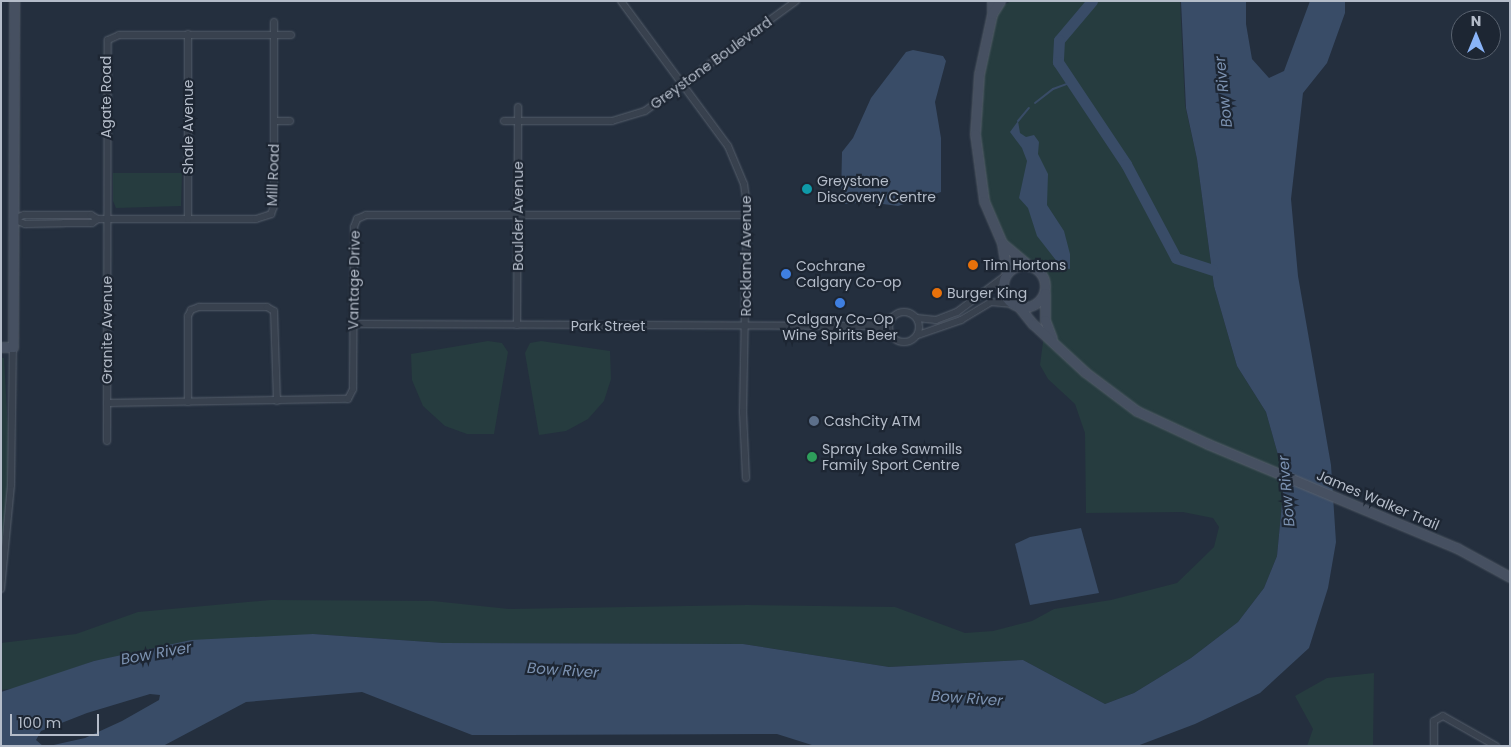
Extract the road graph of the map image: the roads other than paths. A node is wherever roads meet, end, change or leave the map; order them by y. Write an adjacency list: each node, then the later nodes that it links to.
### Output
1 (14, 1): 21 (main road)
2 (621, 1): 11 (street, Rockland Avenue)
3 (796, 1): 11 (street, Greystone Boulevard)
4 (992, 1): 6 (main road)
5 (1000, 1): 6 (main road)
6 (992, 14): 22 (main road)
7 (274, 22): 9 (street, Mill Road)
8 (188, 34): 9 (street, Agate Road); 19 (street, Agate Road); 20 (street, Shale Avenue)
9 (274, 34): 10 (street, Agate Road); 13 (street, Mill Road)
10 (291, 34)
11 (682, 85): 16 (street, Greystone Boulevard); 18 (street, Rockland Avenue)
12 (518, 107): 16 (street, Boulder Avenue)
13 (274, 121): 14 (street); 20 (street, Mill Road)
14 (290, 121)
15 (504, 121): 16 (street, Greystone Boulevard)
16 (518, 121): 17 (street, Boulder Avenue)
17 (518, 214): 18 (street, Vantage Drive); 29 (street, Vantage Drive); 30 (street, Boulder Avenue)
18 (747, 214): 31 (street, Rockland Avenue)
19 (107, 219): 20 (street, Mill Road); 21 (street, Mill Road); 40 (street, Granite Avenue)
20 (188, 219)
21 (13, 220): 37 (main road)
22 (1002, 243): 23 (main road); 24 (main road)
23 (1028, 266): 24 (main road); 25 (main road)
24 (1006, 275): 26 (main road); 28 (street)
25 (1045, 289): 26 (main road); 35 (main road, James Walker Trail)
26 (1016, 305): 33 (street); 35 (main road, James Walker Trail)
27 (893, 317): 28 (street); 32 (street, Park Street); 34 (street)
28 (917, 318): 33 (street)
29 (353, 324): 30 (street, Park Street); 38 (street, Vantage Drive)
30 (518, 325): 31 (street, Park Street)
31 (746, 326): 32 (street, Park Street); 42 (street, Rockland Avenue)
32 (864, 326): 34 (street, Park Street)
33 (918, 335): 34 (street)
34 (891, 336)
35 (1056, 345): 43 (main road, James Walker Trail)
36 (1, 347): 37 (main road)
37 (13, 347): 44 (street)
38 (277, 401): 39 (street, Vantage Drive); 39 (street)
39 (188, 402): 40 (street, Vantage Drive)
40 (107, 403): 41 (street, Granite Avenue)
41 (107, 441)
42 (746, 478)
43 (1510, 576)
44 (1, 589)
45 (1434, 746): 46 (street)
46 (1496, 746)

